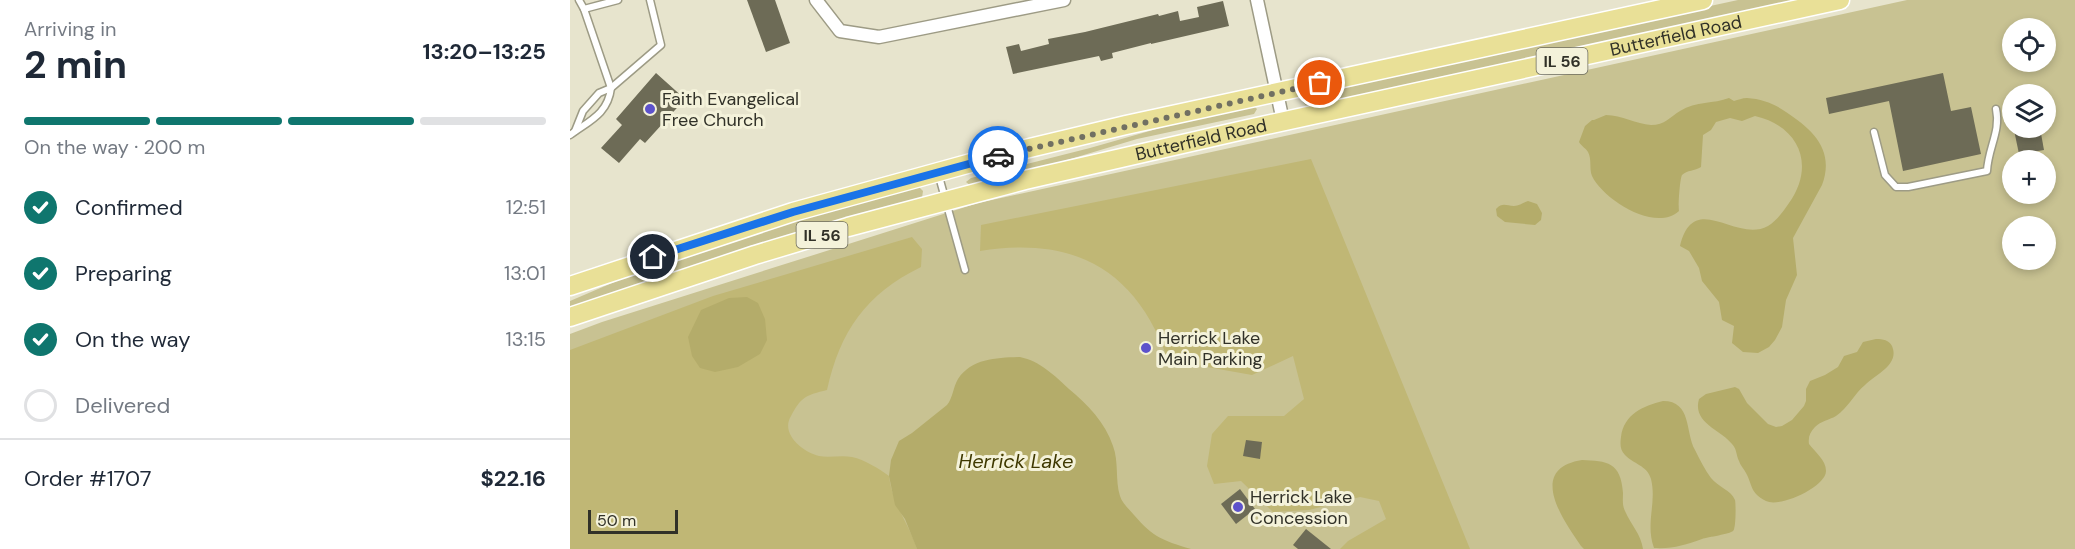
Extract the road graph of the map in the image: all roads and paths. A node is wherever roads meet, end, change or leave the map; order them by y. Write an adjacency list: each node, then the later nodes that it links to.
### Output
1 (579, 0): 10 (lane)
2 (618, 0): 10 (lane)
3 (650, 0): 11 (lane)
4 (816, 0): 9 (street)
5 (1064, 0): 9 (street)
6 (1257, 0): 12 (street)
7 (1703, 0): 12 (main road, Butterfield Road / IL 56)
8 (1840, 0): 14 (main road, Butterfield Road / IL 56)
9 (1010, 6)
10 (584, 9): 11 (lane)
11 (611, 88): 16 (lane); 16 (lane)
12 (1277, 92): 14 (street); 17 (main road, Butterfield Road / IL 56)
13 (1996, 109): 15 (lane)
14 (1283, 121): 18 (main road, Butterfield Road / IL 56)
15 (1874, 132)
16 (572, 133)
17 (938, 172): 18 (lane); 20 (main road, Butterfield Road / IL 56)
18 (945, 201): 19 (lane); 21 (main road, Butterfield Road / IL 56)
19 (965, 270)
20 (570, 286)
21 (570, 317)

